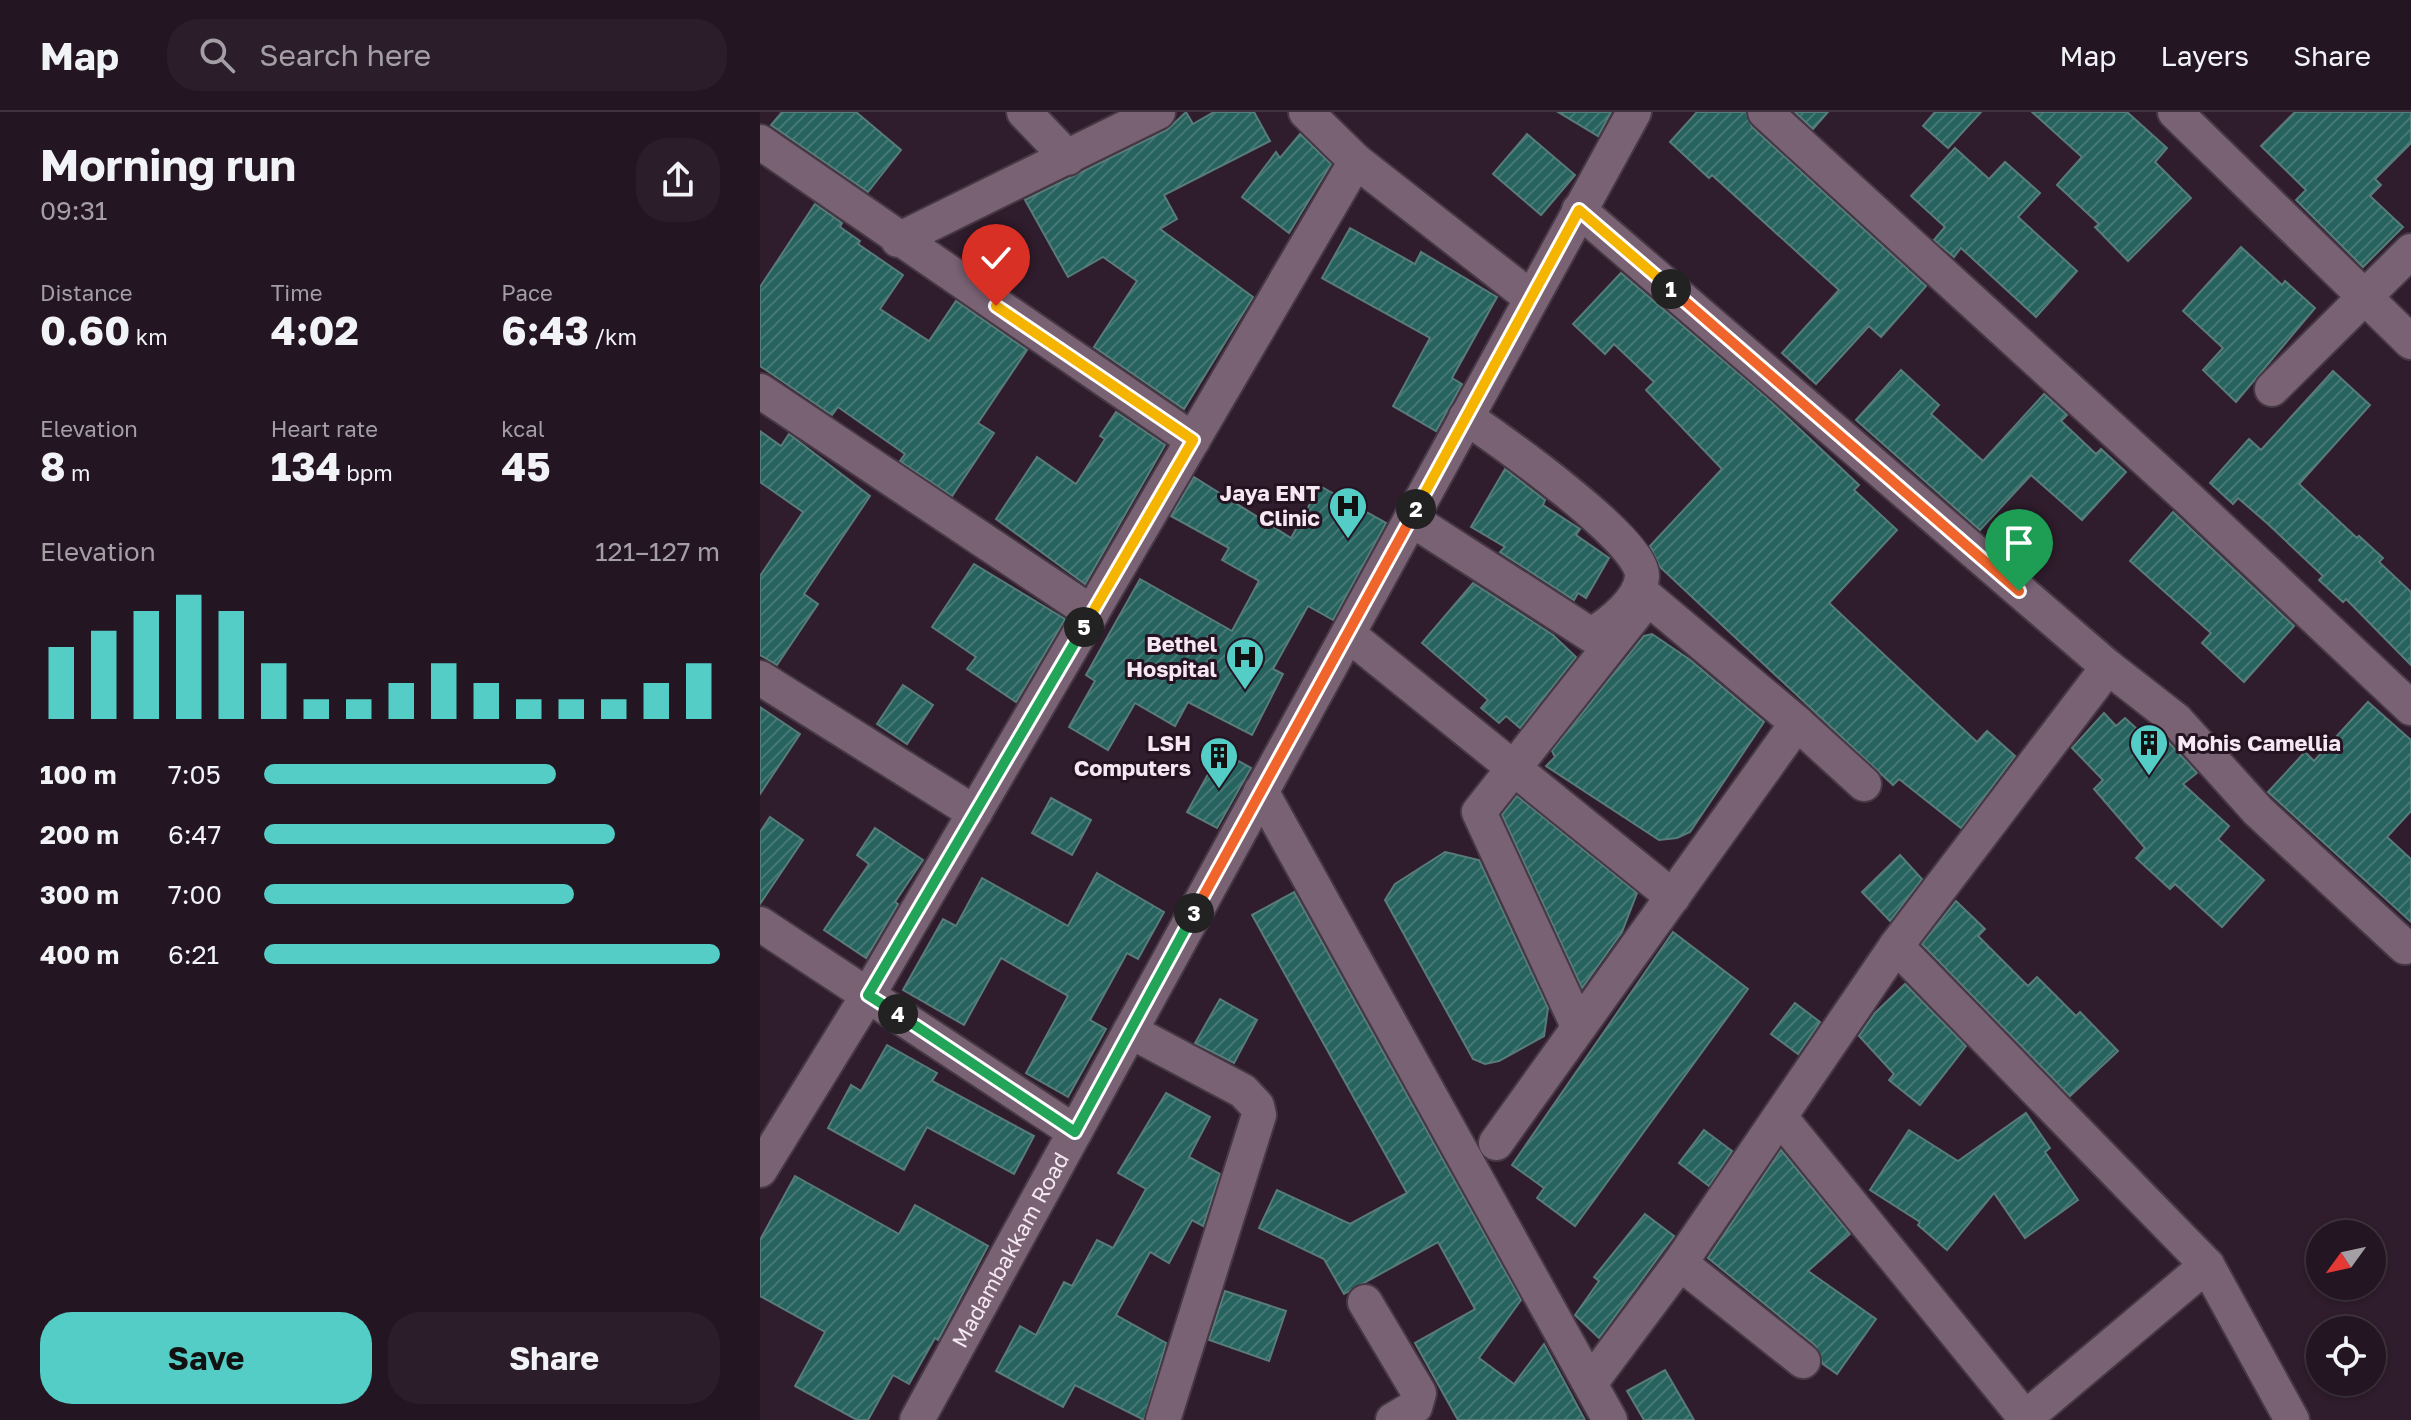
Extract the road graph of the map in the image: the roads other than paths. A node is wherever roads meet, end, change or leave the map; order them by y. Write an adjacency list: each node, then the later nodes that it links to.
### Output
1 (1024, 112): 8 (street)
2 (1158, 112): 8 (street)
3 (1306, 112): 9 (street)
4 (1634, 112): 10 (street, Madambakkam Road)
5 (1765, 112): 25 (street)
6 (2175, 112): 13 (street)
7 (760, 142): 11 (street)
8 (1068, 158): 11 (street)
9 (1356, 161): 14 (street); 19 (street)
10 (1579, 210): 14 (street, Madambakkam Road); 23 (street)
11 (898, 240): 19 (street)
12 (2411, 251): 13 (street)
13 (2364, 296): 15 (street); 16 (street)
14 (1530, 297): 18 (street, Madambakkam Road)
15 (2411, 342)
16 (2272, 389)
17 (760, 391): 21 (street)
18 (1466, 417): 20 (street, Madambakkam Road); 20 (street)
19 (1193, 440): 21 (street)
20 (1411, 519): 22 (street, Madambakkam Road)
21 (1092, 613): 30 (street)
22 (1349, 635): 27 (street); 29 (street, Madambakkam Road)
23 (2108, 667): 33 (street); 34 (street)
24 (760, 678): 30 (street)
25 (2411, 708)
26 (1797, 723): 27 (street); 28 (street); 31 (street)
27 (1514, 768): 31 (street); 36 (street)
28 (1864, 784)
29 (1261, 791): 37 (street, Madambakkam Road); 46 (street)
30 (975, 813): 35 (street)
31 (1673, 897): 36 (street)
32 (760, 924): 35 (street)
33 (1896, 946): 38 (street); 43 (street)
34 (2405, 947)
35 (868, 995): 39 (street); 41 (street)
36 (1578, 1026): 40 (street)
37 (1130, 1031): 39 (street, Madambakkam Road); 49 (street)
38 (1780, 1117): 42 (street); 47 (street)
39 (1075, 1132): 48 (street, Madambakkam Road)
40 (1496, 1143)
41 (760, 1170)
42 (1680, 1263): 45 (street); 46 (street)
43 (2207, 1265): 47 (street); 52 (street)
44 (1365, 1302): 50 (street)
45 (1803, 1361)
46 (1591, 1382): 51 (street)
47 (2025, 1419)
48 (917, 1420)
49 (1163, 1420)
50 (1393, 1420)
51 (1610, 1420)
52 (2292, 1420)

